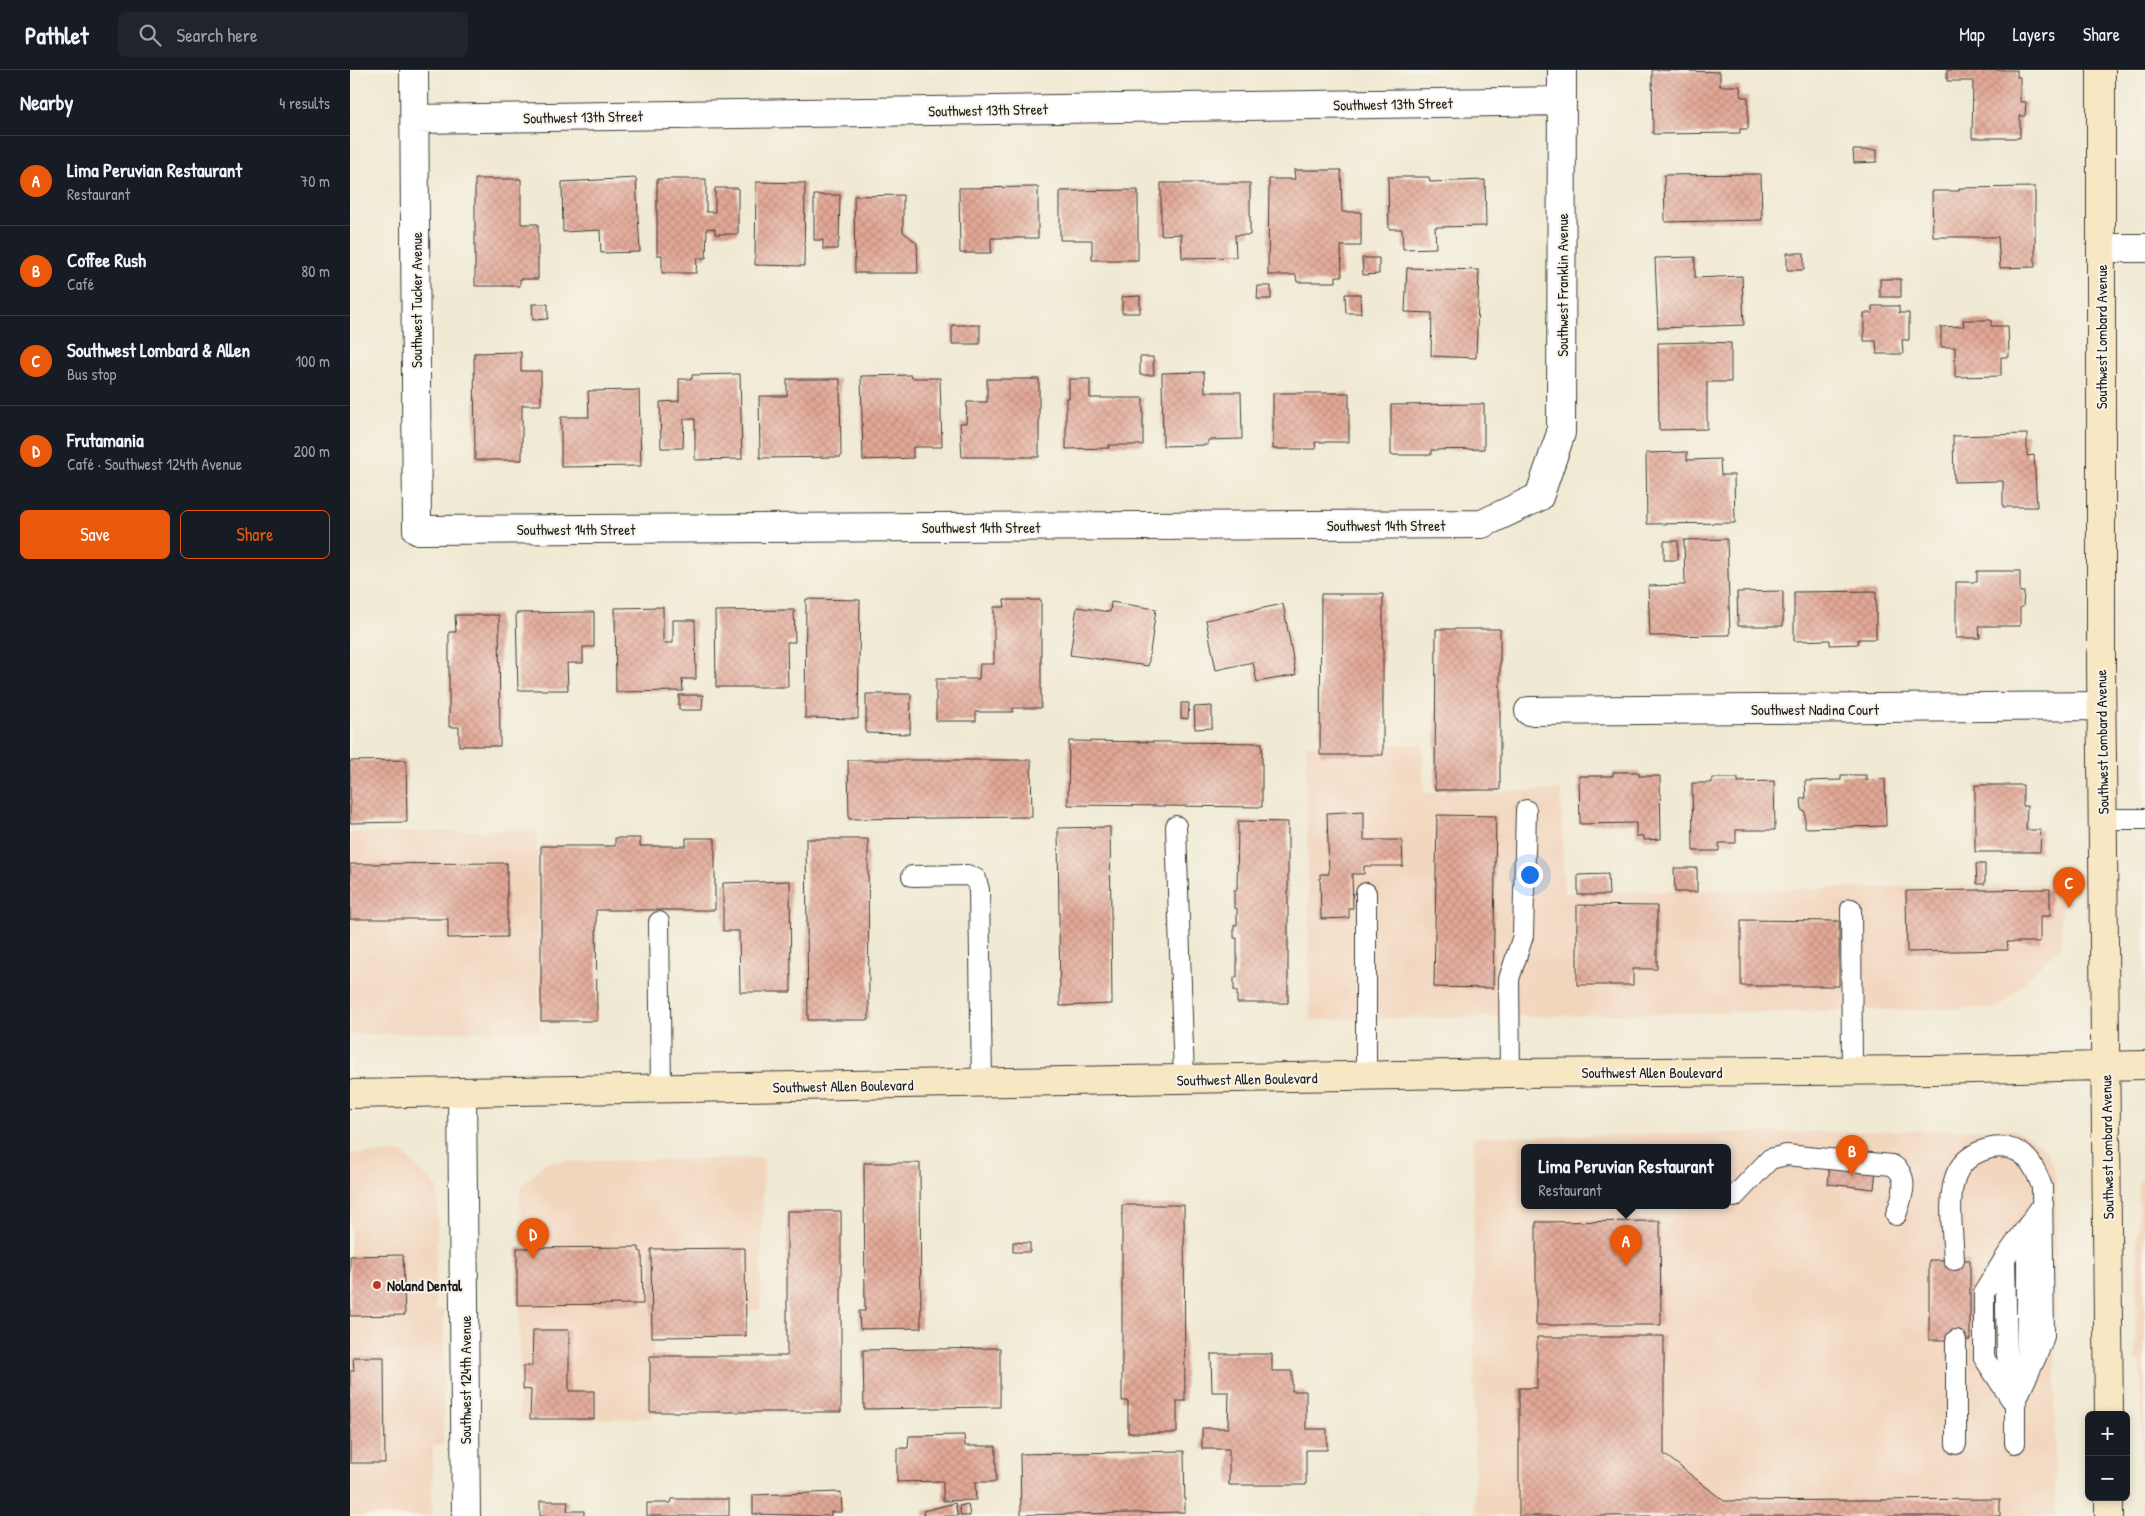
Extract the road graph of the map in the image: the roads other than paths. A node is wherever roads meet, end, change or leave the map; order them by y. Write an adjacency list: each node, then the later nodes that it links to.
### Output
1 (414, 70): 5 (street, Southwest Tucker Avenue)
2 (1562, 70): 4 (street, Southwest Franklin Avenue)
3 (2102, 70): 6 (main road, Southwest Lombard Avenue)
4 (1562, 101): 5 (street, Southwest 13th Street); 8 (street, Southwest Franklin Avenue)
5 (414, 120): 9 (street, Southwest Tucker Avenue)
6 (2101, 248): 7 (street); 10 (main road, Southwest Lombard Avenue)
7 (2145, 248)
8 (1539, 497): 9 (street, Southwest 14th Street)
9 (417, 530)
10 (2101, 706): 11 (street, Southwest Nadina Court); 13 (main road, Southwest Lombard Avenue)
11 (1529, 711)
12 (1526, 810): 23 (lane)
13 (2103, 819): 14 (lane); 21 (main road, Southwest Lombard Avenue)
14 (2145, 819)
15 (1176, 826): 25 (lane)
16 (912, 876): 26 (lane)
17 (1366, 893): 24 (lane)
18 (1851, 909): 22 (lane)
19 (659, 922): 27 (lane)
20 (2145, 1065): 21 (main road, Southwest Allen Boulevard)
21 (2106, 1067): 22 (main road, Southwest Allen Boulevard); 38 (main road, Southwest Lombard Avenue)
22 (1852, 1070): 23 (main road, Southwest Allen Boulevard)
23 (1510, 1073): 24 (main road, Southwest Allen Boulevard)
24 (1366, 1076): 25 (main road, Southwest Allen Boulevard)
25 (1184, 1080): 26 (main road, Southwest Allen Boulevard)
26 (982, 1083): 27 (main road, Southwest Allen Boulevard)
27 (661, 1089): 28 (main road, Southwest Allen Boulevard)
28 (462, 1093): 29 (main road, Southwest Allen Boulevard); 42 (street, Southwest 124th Avenue)
29 (350, 1094)
30 (1734, 1197): 32 (lane)
31 (2043, 1204): 33 (lane); 34 (lane); 36 (lane)
32 (1896, 1215)
33 (2027, 1226): 36 (lane); 37 (lane)
34 (1954, 1260)
35 (1956, 1340): 40 (lane)
36 (2027, 1375): 37 (lane)
37 (2015, 1404): 39 (lane)
38 (2109, 1411)
39 (2015, 1443)
40 (1956, 1444)
41 (2109, 1501): 43 (main road)
42 (466, 1516)
43 (2109, 1516)

